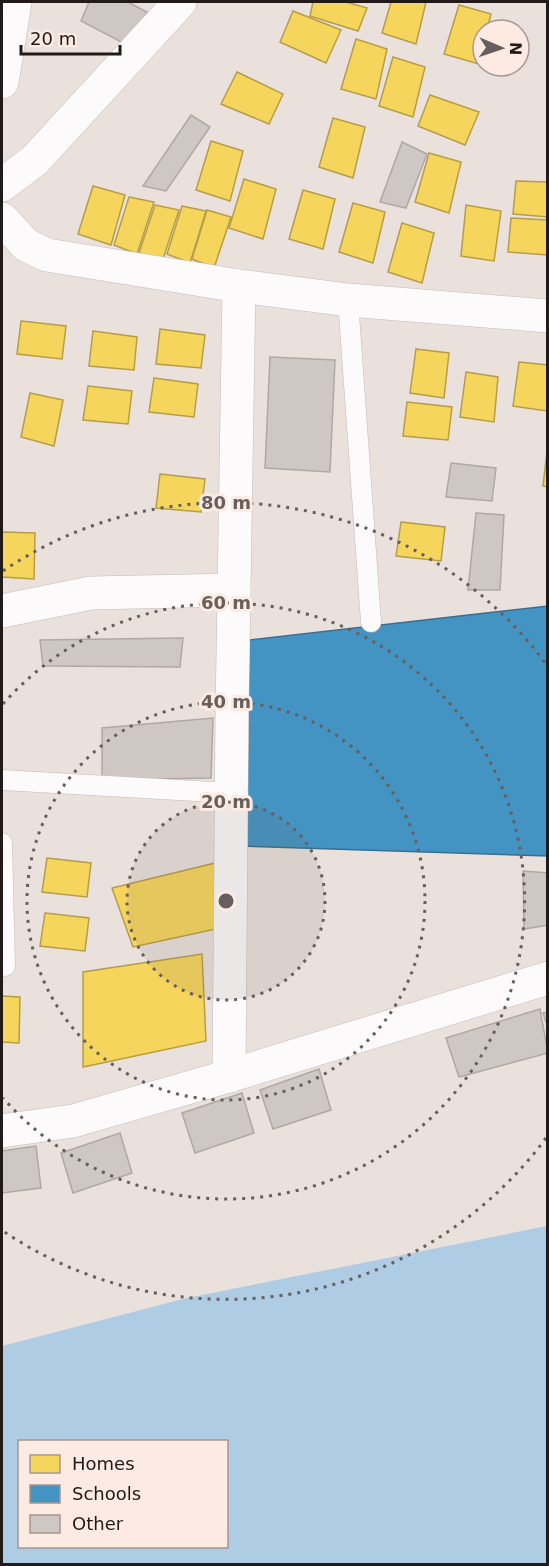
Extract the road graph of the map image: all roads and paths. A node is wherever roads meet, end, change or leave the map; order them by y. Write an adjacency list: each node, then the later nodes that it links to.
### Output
1 (15, 2): 3 (street)
2 (180, 2): 4 (street)
3 (2, 82)
4 (2, 184)
5 (2, 219): 6 (street)
6 (239, 286): 7 (street); 9 (street)
7 (348, 300): 8 (street); 11 (lane)
8 (548, 316)
9 (234, 590): 10 (street); 13 (street)
10 (2, 611)
11 (370, 622)
12 (2, 780): 13 (lane)
13 (231, 793): 17 (street)
14 (2, 843): 15 (lane)
15 (6, 966)
16 (548, 978): 17 (street)
17 (229, 1076): 18 (street)
18 (2, 1131)

